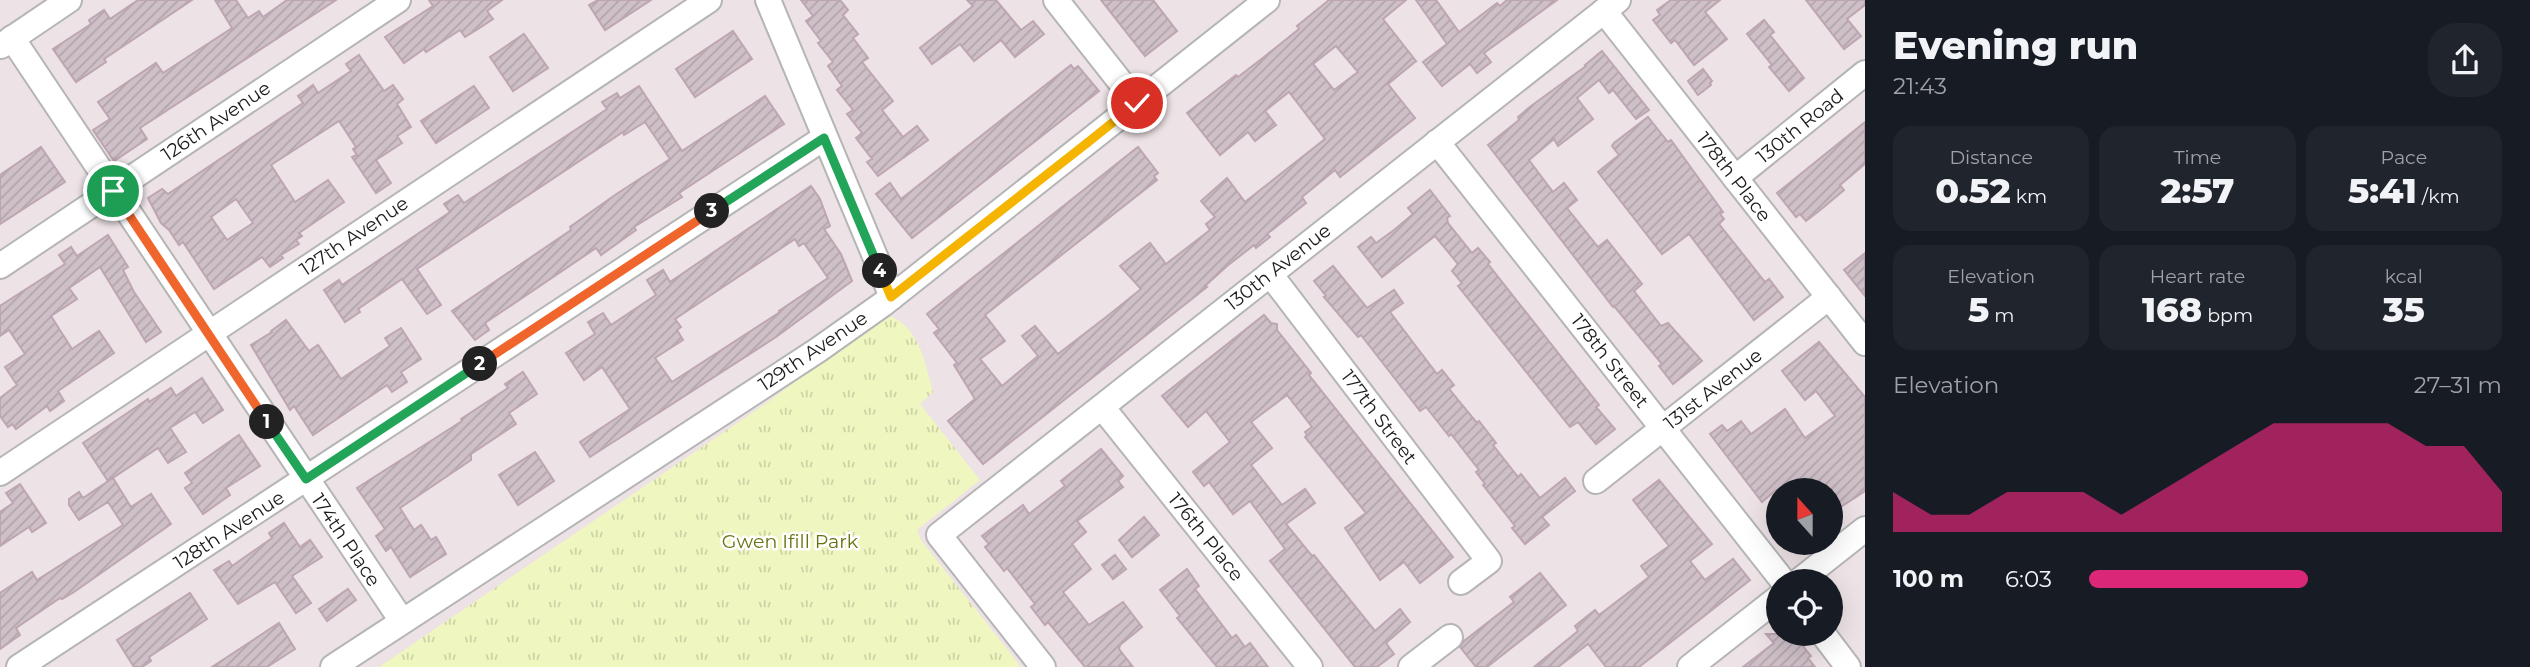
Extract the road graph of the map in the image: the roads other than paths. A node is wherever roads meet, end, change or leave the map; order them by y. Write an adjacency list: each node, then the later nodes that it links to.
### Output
1 (69, 0): 8 (street)
2 (398, 0): 14 (street, 126th Avenue)
3 (709, 0): 19 (street, 127th Avenue)
4 (768, 0): 11 (street)
5 (1056, 0): 10 (street)
6 (1267, 0): 10 (street, 129th Avenue)
7 (1611, 6): 12 (street, 130th Avenue); 13 (street, 178th Place)
8 (6, 42): 14 (street, 174th Place)
9 (1865, 73): 13 (street, 130th Road)
10 (1137, 103): 17 (street, 129th Avenue)
11 (824, 138): 17 (street); 24 (street, 128th Avenue)
12 (1437, 142): 16 (street, 130th Avenue); 22 (street, 178th Street)
13 (1735, 178): 18 (street, 178th Place)
14 (113, 191): 15 (street, 126th Avenue); 19 (street, 174th Place)
15 (0, 266)
16 (1270, 274): 21 (street, 130th Avenue); 29 (street, 177th Street)
17 (891, 297): 31 (street, 129th Avenue)
18 (1829, 297): 20 (street, 178th Place); 22 (street, 131st Avenue)
19 (208, 334): 23 (street, 127th Avenue); 24 (street, 174th Place)
20 (1865, 343)
21 (1102, 407): 36 (street, 130th Avenue); 37 (street, 176th Place)
22 (1663, 429): 25 (street, 131st Avenue); 27 (street, 178th Street)
23 (0, 473)
24 (306, 479): 31 (street, 174th Place); 34 (street, 128th Avenue)
25 (1596, 481)
26 (1865, 529): 28 (street)
27 (1774, 569)
28 (1814, 569)
29 (1461, 582)
30 (1766, 607): 39 (street)
31 (402, 621): 35 (street, 129th Avenue)
32 (1450, 637): 38 (street)
33 (1832, 646): 40 (street)
34 (19, 667)
35 (333, 667)
36 (1043, 667)
37 (1310, 667)
38 (1412, 667)
39 (1690, 667)
40 (1849, 667)

